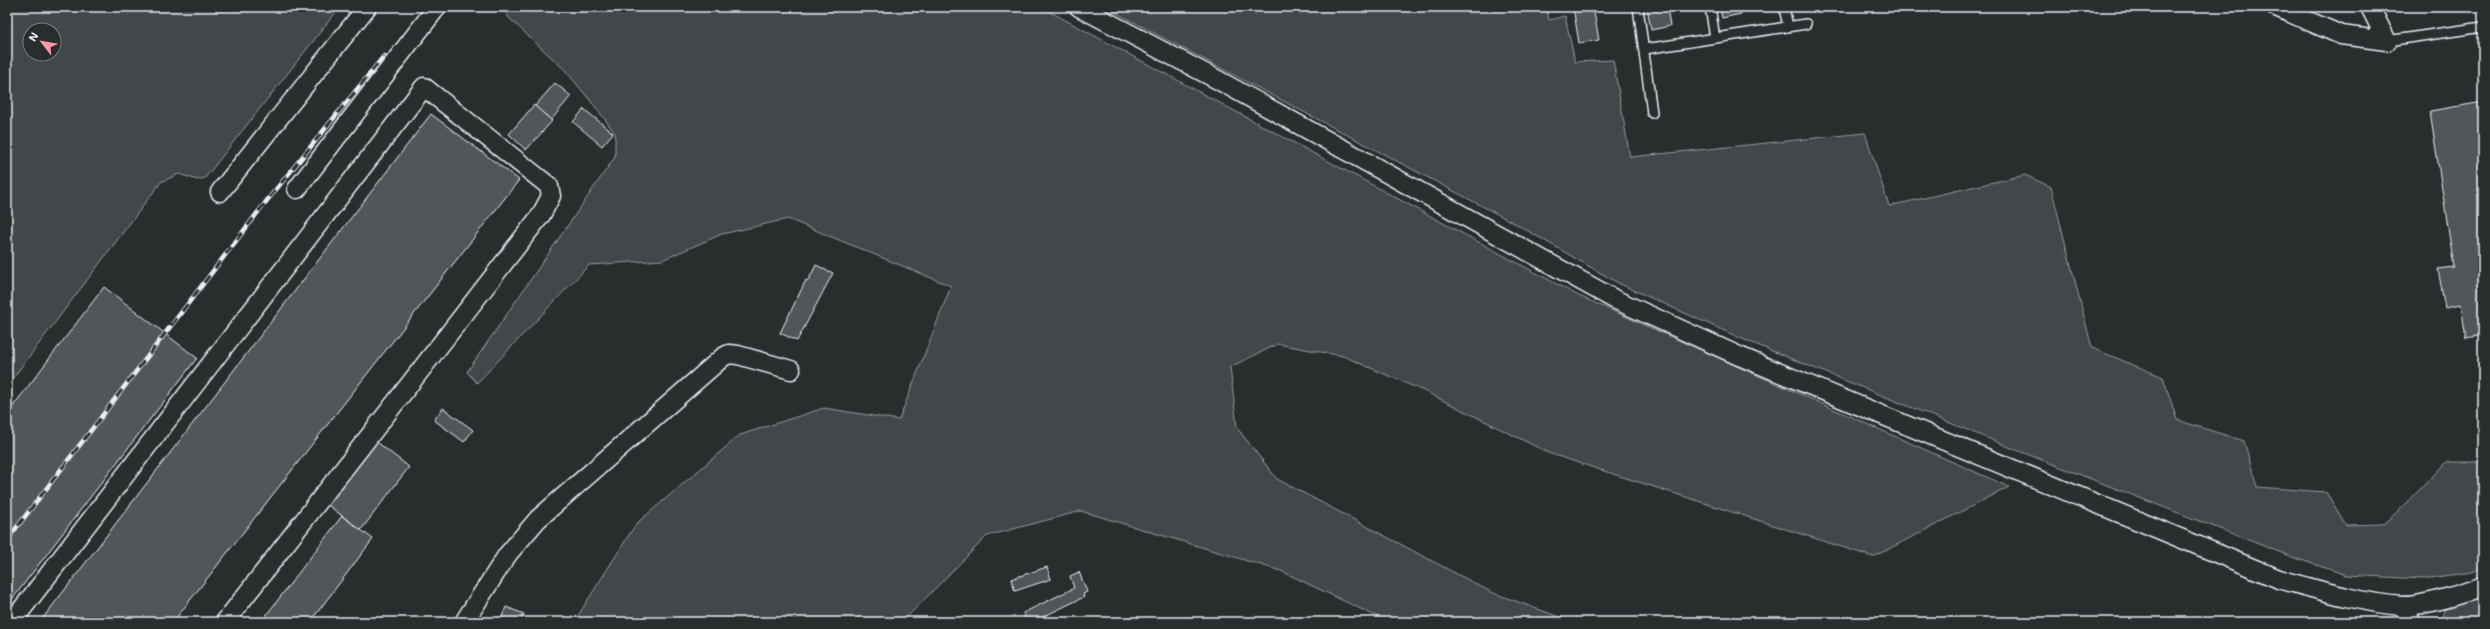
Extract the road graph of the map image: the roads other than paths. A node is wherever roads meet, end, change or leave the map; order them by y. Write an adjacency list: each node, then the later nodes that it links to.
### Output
1 (367, 7): 17 (street)
2 (437, 7): 16 (street)
3 (1079, 7): 20 (street)
4 (1638, 7): 14 (lane)
5 (1710, 7): 12 (lane)
6 (1784, 7): 10 (lane)
7 (2276, 7): 13 (street)
8 (2370, 7): 13 (street)
9 (1806, 24): 10 (lane)
10 (1788, 27): 12 (lane)
11 (2483, 27): 13 (lane)
12 (1715, 38): 14 (lane)
13 (2388, 41)
14 (1645, 49): 15 (lane)
15 (1652, 114)
16 (297, 189)
17 (220, 192)
18 (791, 370): 23 (street)
19 (2483, 586): 20 (street)
20 (2407, 614)
21 (12, 622): 22 (street)
22 (225, 622)
23 (464, 622)

